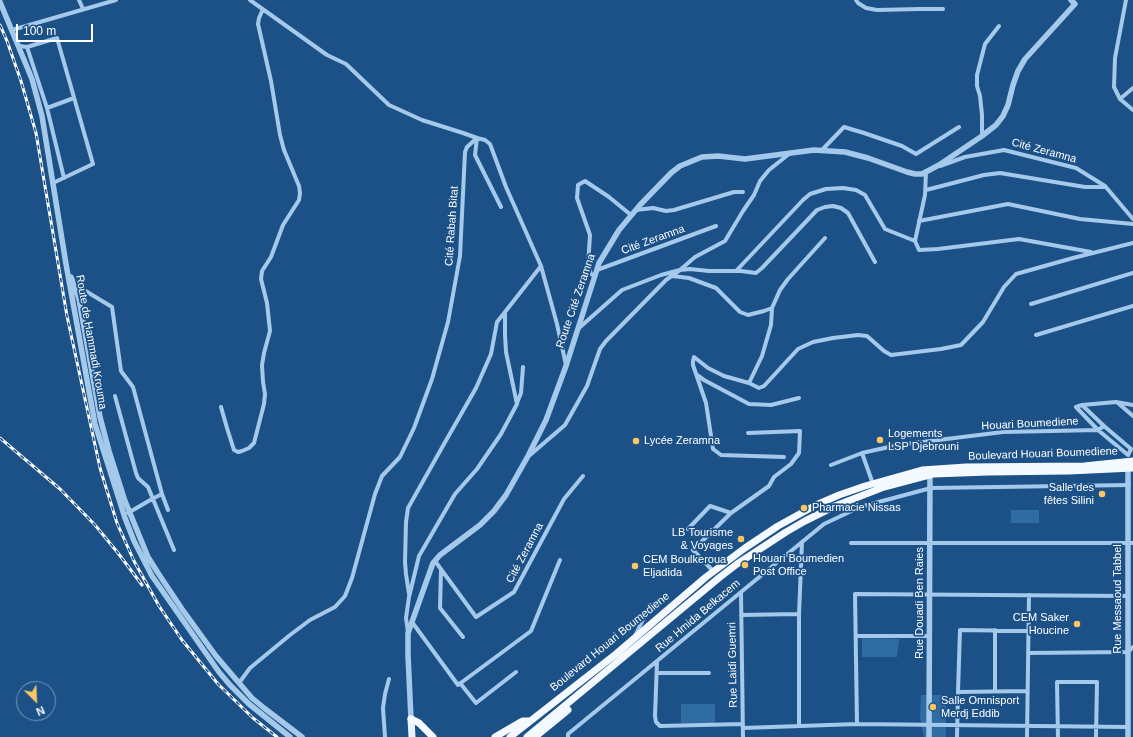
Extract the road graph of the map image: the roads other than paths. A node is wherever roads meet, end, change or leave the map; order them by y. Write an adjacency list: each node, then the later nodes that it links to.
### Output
1 (79, 0): 8 (street)
2 (116, 0): 8 (street)
3 (250, 0): 9 (street)
4 (856, 0): 10 (street)
5 (1126, 0): 17 (street)
6 (1075, 1): 21 (street)
7 (0, 2): 12 (street)
8 (83, 9): 12 (street)
9 (263, 9): 22 (street); 66 (street)
10 (943, 9)
11 (999, 26): 21 (street)
12 (12, 30): 13 (street)
13 (19, 46): 14 (street); 27 (street)
14 (27, 47): 16 (street); 18 (street)
15 (1133, 88): 17 (street)
16 (74, 98): 18 (street); 26 (street)
17 (1120, 98): 19 (street)
18 (47, 108): 26 (street)
19 (1133, 110)
20 (959, 127): 23 (street)
21 (982, 136): 25 (street)
22 (477, 138): 31 (street); 43 (street); 121 (street, Cité Rabah Bitat)
23 (822, 150): 24 (street, Route Cité Zeramna); 25 (street, Route Cité Zeramna)
24 (789, 153): 32 (street, Route Cité Zeramna); 44 (street)
25 (926, 172): 28 (street, Cité Zeramna); 29 (street)
26 (64, 178): 27 (street)
27 (53, 183): 42 (street)
28 (1105, 186): 29 (street); 33 (street, Cité Zeramna)
29 (926, 190): 34 (street)
30 (743, 192): 32 (street, Cité Zeramna)
31 (502, 207)
32 (633, 212): 46 (street, Route Cité Zeramna); 46 (street)
33 (1133, 219)
34 (919, 221): 35 (street); 38 (street)
35 (1133, 224)
36 (716, 226): 46 (street, Cité Zeramna)
37 (826, 238): 52 (street)
38 (915, 241): 40 (street); 45 (street)
39 (1133, 242): 40 (street)
40 (1094, 253): 59 (street)
41 (875, 262): 45 (street)
42 (66, 264): 49 (street, Route de Hammadi Krouma); 86 (street, Route de Hammadi Krouma)
43 (541, 266): 53 (street); 56 (street)
44 (680, 270): 45 (street); 48 (street); 54 (street)
45 (736, 271)
46 (596, 273): 54 (street, Route Cité Zeramna)
47 (1133, 273): 50 (street)
48 (672, 276): 52 (street); 72 (street)
49 (74, 284): 82 (street); 86 (street, Route de Hammadi Krouma)
50 (1031, 304)
51 (1133, 306): 55 (street)
52 (772, 308): 59 (street)
53 (505, 312): 62 (street); 101 (street)
54 (577, 330): 56 (street, Route Cité Zeramna)
55 (1036, 335)
56 (566, 366): 72 (street, Route Cité Zeramna)
57 (523, 367): 62 (street)
58 (696, 375): 59 (street); 61 (street); 73 (street)
59 (749, 383)
60 (115, 396): 83 (street)
61 (799, 398)
62 (517, 403): 101 (street)
63 (1118, 403): 64 (street); 65 (street); 67 (street)
64 (1082, 405): 68 (street); 69 (street)
65 (1133, 405)
66 (221, 407)
67 (1133, 416)
68 (1104, 426): 69 (street); 74 (street)
69 (1098, 430): 71 (street, Houari Boumediene); 74 (street)
70 (748, 433): 85 (street)
71 (862, 453): 75 (street, Houari Boumediene); 79 (street)
72 (528, 456): 94 (street, Route Cité Zeramna)
73 (784, 457)
74 (1130, 463): 76 (highway, Boulevard Houari Boumediene); 78 (street, Rue Messaoud Tabbel)
75 (831, 465)
76 (930, 472): 79 (highway, Boulevard Houari Boumediene); 80 (street, Rue Douadi Ben Raies)
77 (583, 476): 95 (street, Cité Zeramna)
78 (1129, 485): 80 (street, Rue Hmida Belkacem); 81 (street, Rue Messaoud Tabbel)
79 (874, 487): 96 (highway, Boulevard Houari Boumediene); 145 (highway, Boulevard Houari Boumediene)
80 (931, 488): 88 (street, Rue Hmida Belkacem); 90 (street, Rue Douadi Ben Raies)
81 (1131, 492): 91 (street, Rue Messaoud Tabbel)
82 (162, 494): 83 (street); 84 (street)
83 (152, 499): 86 (street); 92 (street)
84 (168, 510)
85 (731, 513): 87 (street); 96 (street)
86 (127, 514): 121 (street, Route de Hammadi Krouma); 138 (street, Route de Hammadi Krouma)
87 (688, 529)
88 (802, 542): 97 (street, Rue Hmida Belkacem); 103 (street)
89 (851, 543): 90 (street)
90 (930, 543): 91 (street); 98 (street, Rue Douadi Ben Raies)
91 (1131, 543): 100 (street, Rue Messaoud Tabbel)
92 (174, 550)
93 (560, 560): 122 (street)
94 (435, 561): 95 (street, Cité Zeramna); 105 (street, Route Cité Zeramna)
95 (441, 570): 111 (street)
96 (714, 572): 112 (highway, Boulevard Houari Boumediene)
97 (741, 592): 104 (street, Rue Laidi Guemri); 116 (street, Rue Hmida Belkacem)
98 (930, 594): 99 (street); 109 (street); 110 (street, Rue Douadi Ben Raies)
99 (1029, 595): 100 (street); 107 (street)
100 (1128, 596): 114 (street, Rue Messaoud Tabbel)
101 (409, 597): 108 (street)
102 (649, 607): 112 (street)
103 (799, 614): 104 (street); 132 (street)
104 (741, 615): 131 (street, Rue Laidi Guemri)
105 (412, 622): 108 (street, Route Cité Zeramna); 122 (street)
106 (995, 630): 107 (street); 124 (street); 126 (street)
107 (1028, 631): 115 (street)
108 (408, 633): 127 (street, Route Cité Zeramna)
109 (856, 636): 110 (street); 129 (street)
110 (930, 636): 130 (street, Rue Douadi Ben Raies)
111 (462, 637)
112 (632, 641): 128 (highway, Boulevard Houari Boumediene)
113 (1133, 647): 114 (street)
114 (1128, 652): 115 (street); 123 (street, Rue Messaoud Tabbel)
115 (1028, 653): 125 (street)
116 (657, 662): 118 (street); 146 (street, Rue Hmida Belkacem)
117 (516, 672): 122 (street)
118 (656, 673): 119 (street); 131 (street)
119 (709, 673)
120 (389, 679): 140 (street)
121 (239, 683): 139 (street, Route de Hammadi Krouma)
122 (460, 683)
123 (1131, 683): 137 (street, Rue Messaoud Tabbel)
124 (995, 691): 125 (street); 126 (street)
125 (1027, 691): 134 (street)
126 (958, 692): 133 (street)
127 (411, 719): 141 (main road, Route Cité Zeramna); 142 (highway)
128 (530, 721): 143 (highway); 144 (highway, Boulevard Houari Boumediene)
129 (857, 724): 130 (street); 132 (street)
130 (929, 725): 133 (street); 148 (street, Rue Douadi Ben Raies)
131 (743, 726): 132 (street); 147 (street, Rue Laidi Guemri)
132 (799, 726)
133 (957, 726): 134 (street); 149 (street)
134 (1027, 727): 135 (street); 150 (street)
135 (1058, 727): 136 (street); 136 (street); 151 (street)
136 (1096, 727): 137 (street); 152 (street)
137 (1128, 727): 153 (street, Rue Messaoud Tabbel)
138 (290, 737)
139 (302, 737)
140 (385, 737)
141 (412, 737)
142 (432, 737)
143 (495, 737)
144 (510, 737)
145 (530, 737)
146 (568, 737)
147 (743, 737)
148 (929, 737)
149 (957, 737)
150 (1027, 737)
151 (1058, 737)
152 (1096, 737)
153 (1128, 737)

